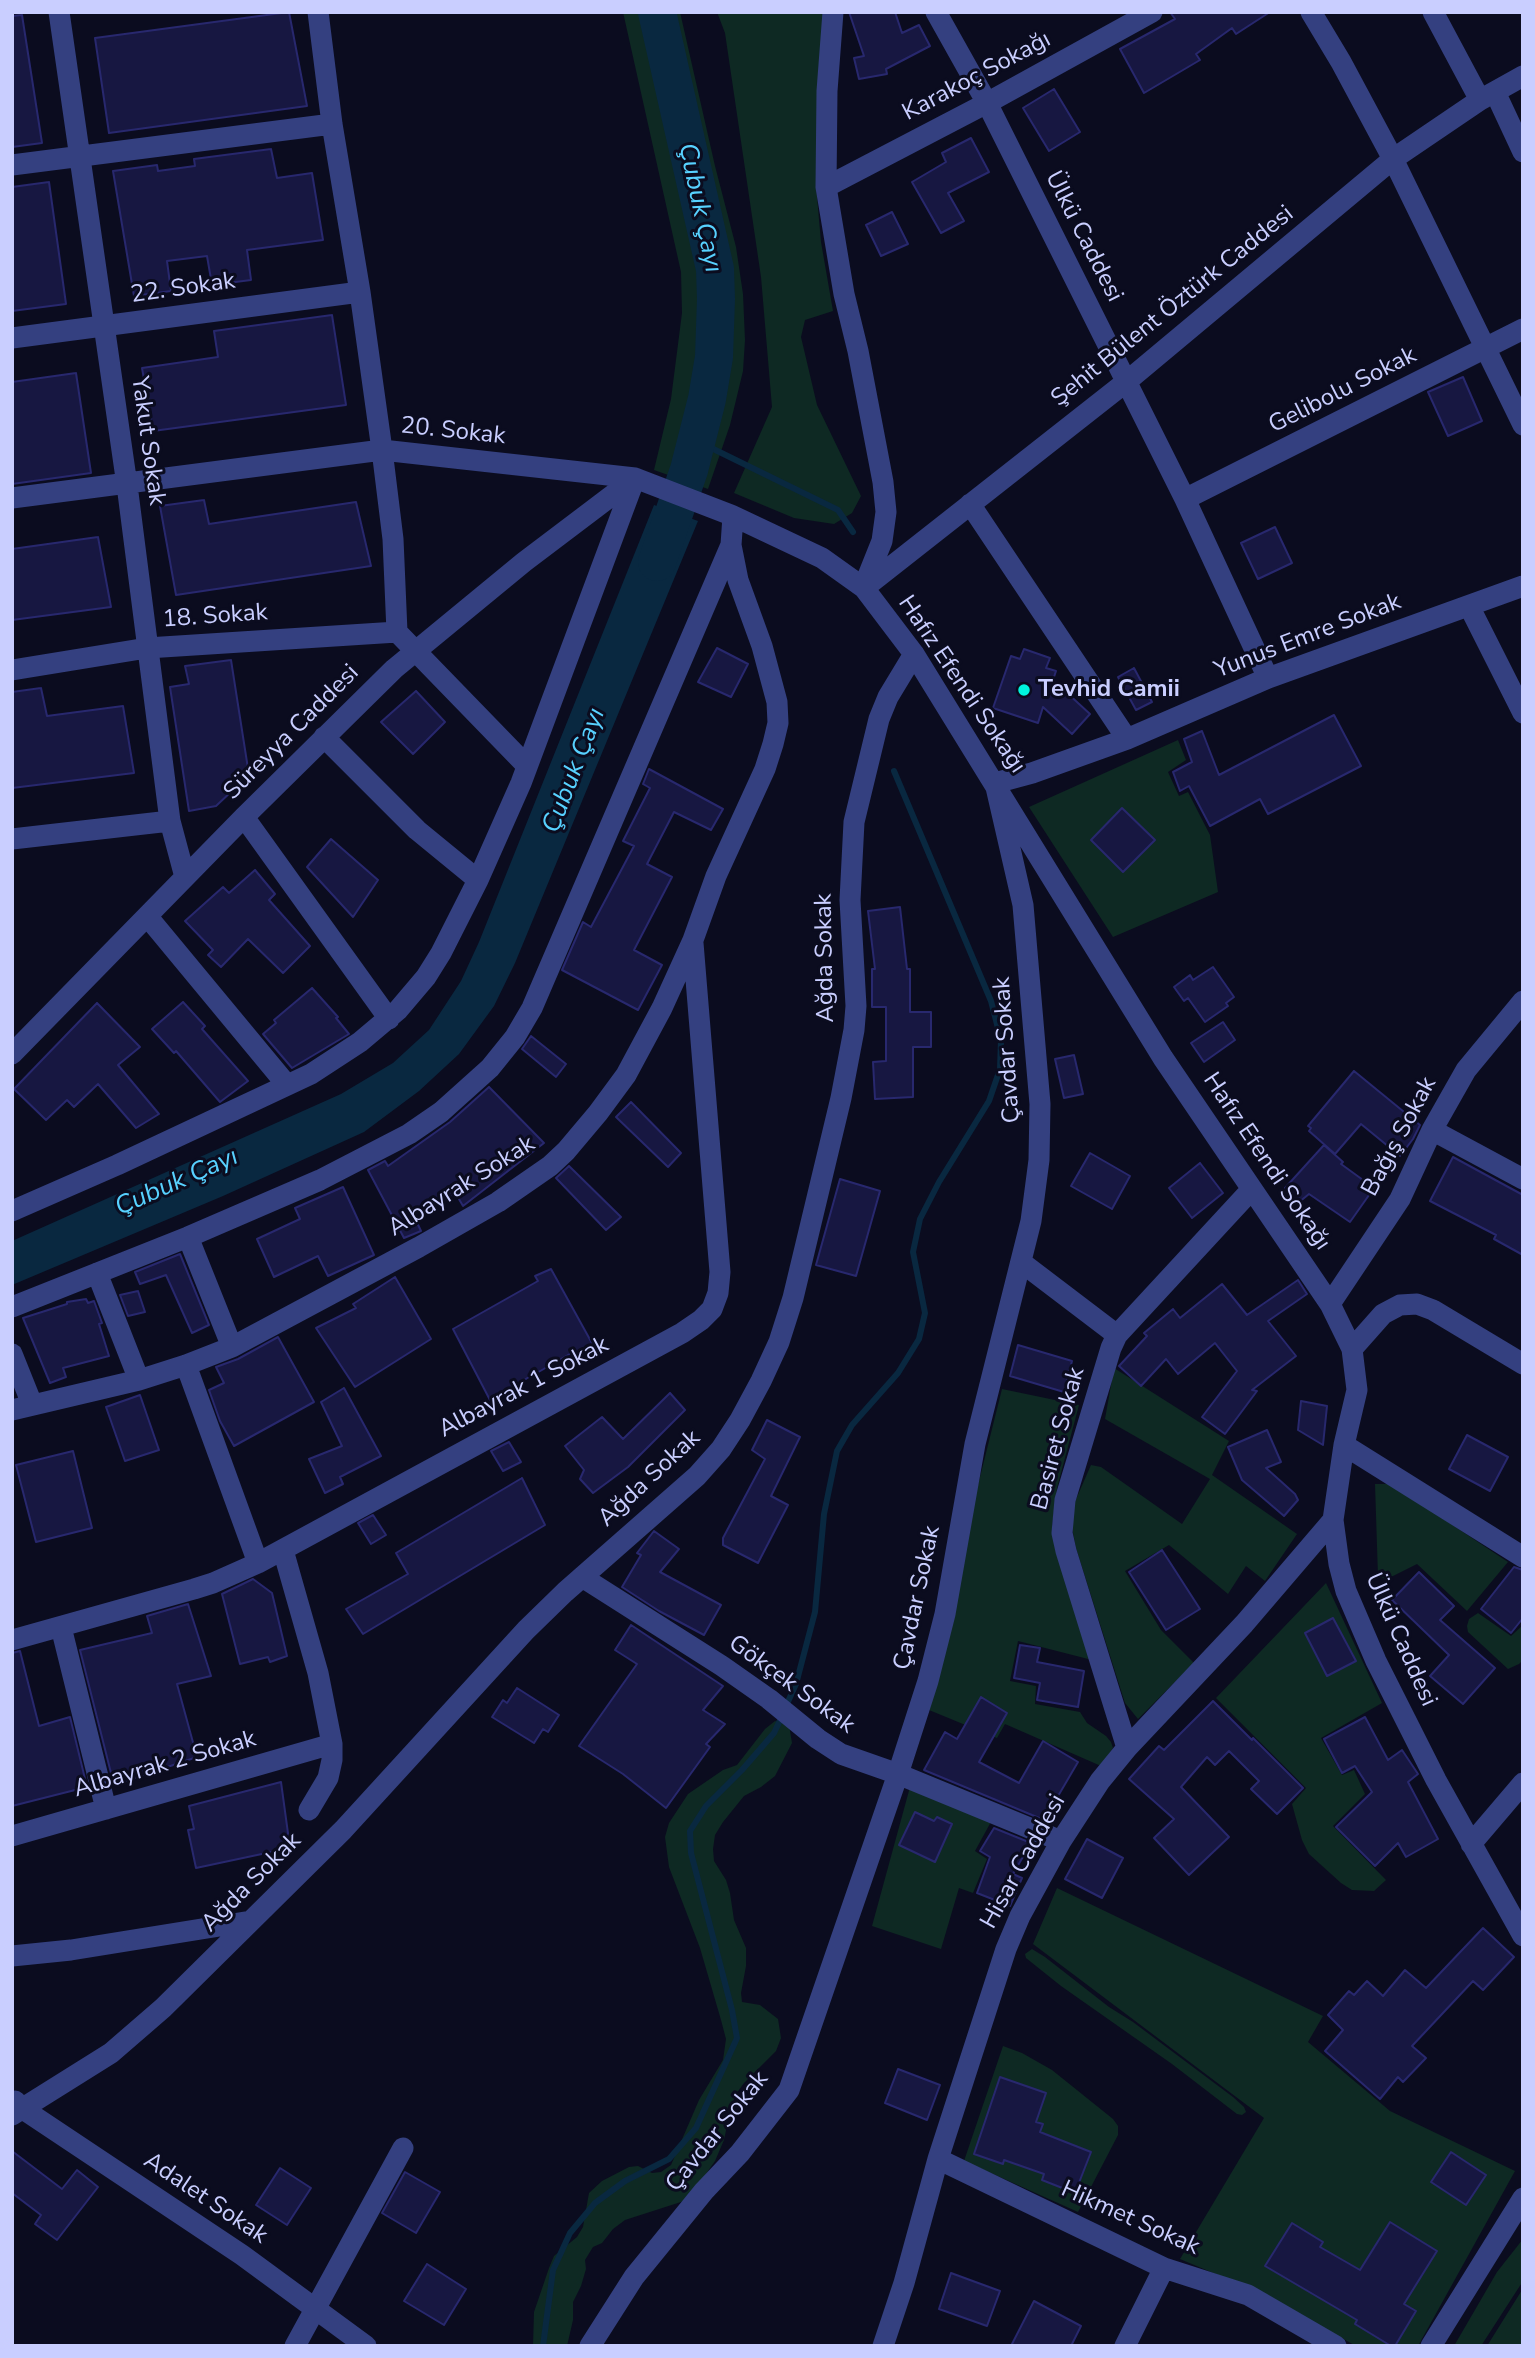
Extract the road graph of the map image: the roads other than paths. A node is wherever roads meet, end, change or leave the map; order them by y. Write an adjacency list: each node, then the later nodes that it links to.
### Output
1 (59, 12): 13 (street, Yakut Sokak)
2 (318, 12): 11 (street)
3 (833, 12): 16 (street, Hafız Efendi Sokağı)
4 (936, 12): 10 (street, Ülkü Caddesi)
5 (1152, 12): 10 (street, Karakoç Sokağı)
6 (1311, 12): 14 (street)
7 (1433, 12): 9 (street)
8 (1523, 76): 9 (street, Şehit Bülent Öztürk Caddesi)
9 (1487, 96): 12 (street); 14 (street, Şehit Bülent Öztürk Caddesi)
10 (987, 103): 16 (street, Karakoç Sokağı); 22 (street, Ülkü Caddesi)
11 (332, 124): 13 (street); 17 (street)
12 (1523, 152)
13 (78, 156): 15 (street); 18 (street, Yakut Sokak)
14 (1392, 159): 21 (street); 22 (street, Şehit Bülent Öztürk Caddesi)
15 (12, 165)
16 (826, 187): 33 (street, Hafız Efendi Sokağı)
17 (360, 292): 18 (street, 22. Sokak); 24 (street)
18 (105, 326): 20 (street, 22. Sokak); 26 (street, Yakut Sokak)
19 (1523, 329): 21 (street, Gelibolu Sokak)
20 (12, 338)
21 (1485, 349): 23 (street); 28 (street, Gelibolu Sokak)
22 (1126, 382): 28 (street, Ülkü Caddesi); 29 (street, Şehit Bülent Öztürk Caddesi)
23 (1523, 425)
24 (382, 450): 25 (street, 20. Sokak); 26 (street, 20. Sokak); 35 (street)
25 (637, 478): 30 (street, 20. Sokak); 37 (street, Süreyya Caddesi); 44 (street)
26 (127, 485): 27 (street, 20. Sokak); 36 (street, Yakut Sokak)
27 (12, 498)
28 (1185, 499): 40 (street, Ülkü Caddesi)
29 (970, 504): 33 (street, Şehit Bülent Öztürk Caddesi); 43 (street)
30 (732, 515): 31 (street, Albayrak Sokak); 33 (street, 20. Sokak)
31 (731, 545): 52 (street, Albayrak Sokak); 61 (street)
32 (1523, 586): 34 (street, Yunus Emre Sokak)
33 (864, 588): 38 (street, Hafız Efendi Sokağı)
34 (1469, 606): 40 (street, Yunus Emre Sokak); 41 (street)
35 (397, 632): 36 (street, 18. Sokak); 37 (street)
36 (147, 648): 39 (street, 18. Sokak); 47 (street, Yakut Sokak)
37 (414, 652): 42 (street, Süreyya Caddesi); 44 (street)
38 (914, 654): 45 (street, Hafız Efendi Sokağı); 79 (street, Ağda Sokak)
39 (12, 670)
40 (1268, 678): 43 (street, Yunus Emre Sokak)
41 (1523, 713)
42 (324, 737): 46 (street, Süreyya Caddesi); 50 (street)
43 (1127, 739): 45 (street, Yunus Emre Sokak)
44 (527, 766): 50 (street)
45 (995, 783): 59 (street, Hafız Efendi Sokağı); 62 (street, Çavdar Sokak)
46 (244, 817): 49 (street, Süreyya Caddesi); 54 (street)
47 (170, 821): 48 (street); 49 (street, Yakut Sokak)
48 (12, 839)
49 (185, 877): 51 (street, Süreyya Caddesi)
50 (478, 880): 54 (street)
51 (147, 916): 55 (street, Süreyya Caddesi); 56 (street)
52 (693, 940): 67 (street, Albayrak Sokak); 76 (street, Albayrak 1 Sokak)
53 (1523, 1000): 57 (street, Bağış Sokak)
54 (389, 1019): 56 (street)
55 (16, 1041)
56 (287, 1085): 60 (street)
57 (1432, 1130): 58 (street); 64 (street, Bağış Sokak)
58 (1523, 1179)
59 (1252, 1189): 64 (street, Hafız Efendi Sokağı); 66 (street, Basiret Sokak)
60 (12, 1210)
61 (188, 1237): 63 (street); 67 (street)
62 (1021, 1262): 66 (street); 84 (street, Çavdar Sokak)
63 (97, 1273): 65 (street); 72 (street)
64 (1329, 1304): 68 (street, Ülkü Caddesi)
65 (12, 1307)
66 (1117, 1335): 83 (street, Basiret Sokak)
67 (232, 1347): 71 (street, Albayrak Sokak)
68 (1352, 1349): 70 (street); 74 (street, Ülkü Caddesi)
69 (12, 1354): 73 (street)
70 (1523, 1364)
71 (187, 1365): 72 (street, Albayrak Sokak); 78 (street)
72 (139, 1380): 73 (street, Albayrak Sokak)
73 (22, 1407)
74 (1344, 1445): 75 (street, Ülkü Caddesi); 77 (street)
75 (1333, 1520): 83 (street, Hisar Caddesi); 90 (street, Ülkü Caddesi)
76 (283, 1550): 78 (street, Albayrak 1 Sokak); 82 (street)
77 (1523, 1557)
78 (258, 1563): 80 (street, Albayrak 1 Sokak)
79 (582, 1577): 84 (street, Gökçek Sokak); 91 (street, Ağda Sokak)
80 (61, 1627): 81 (street, Albayrak 1 Sokak); 86 (street)
81 (12, 1640)
82 (332, 1744): 86 (street, Albayrak 2 Sokak); 87 (street)
83 (1127, 1748): 89 (street, Hisar Caddesi)
84 (898, 1774): 89 (street, Gökçek Sokak); 100 (street, Çavdar Sokak)
85 (1523, 1783): 90 (street)
86 (106, 1809): 88 (street, Albayrak 2 Sokak)
87 (309, 1810)
88 (12, 1836)
89 (1061, 1841): 96 (street, Hisar Caddesi)
90 (1471, 1844): 92 (street, Ülkü Caddesi)
91 (251, 1921): 93 (street); 94 (street, Ağda Sokak)
92 (1523, 1936)
93 (12, 1956)
94 (16, 2108): 99 (street, Adalet Sokak)
95 (403, 2148): 99 (street)
96 (939, 2159): 98 (street, Hikmet Sokak); 103 (street, Hisar Caddesi)
97 (1523, 2197): 106 (street)
98 (1164, 2268): 104 (street); 105 (street, Hikmet Sokak)
99 (316, 2308): 101 (street); 102 (street, Adalet Sokak)
100 (600, 2343)
101 (295, 2346)
102 (366, 2346)
103 (883, 2346)
104 (1125, 2346)
105 (1336, 2346)
106 (1431, 2346)

